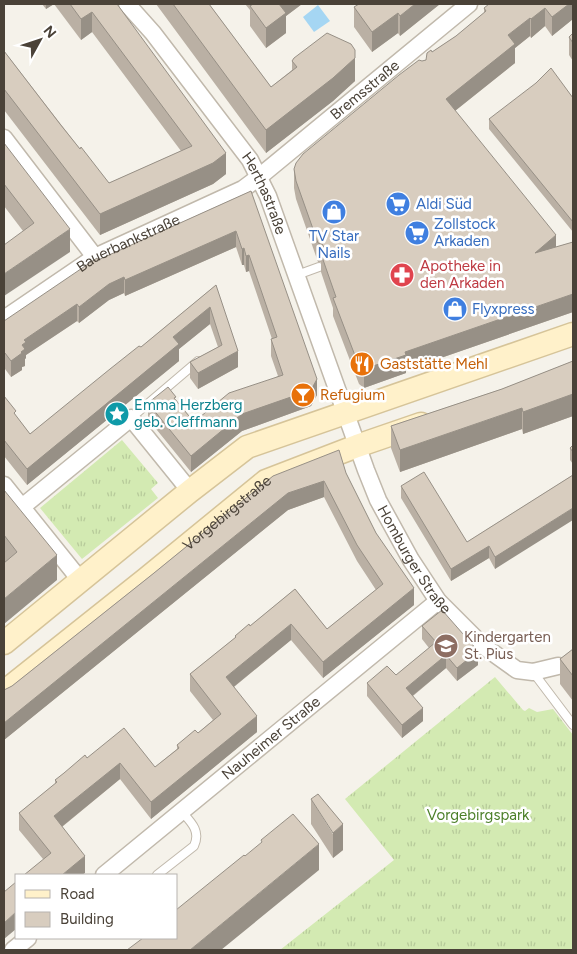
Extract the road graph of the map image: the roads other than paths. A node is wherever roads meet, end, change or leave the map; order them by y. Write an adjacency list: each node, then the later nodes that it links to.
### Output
1 (127, 4): 4 (street, Herthastraße)
2 (469, 4): 4 (street, Bremsstraße)
3 (4, 138): 5 (street)
4 (259, 177): 5 (street, Bauerbankstraße); 7 (street, Herthastraße)
5 (95, 257): 8 (street, Bauerbankstraße)
6 (319, 267): 7 (lane)
7 (297, 275): 11 (street, Herthastraße)
8 (4, 319)
9 (573, 334): 11 (main road)
10 (207, 354): 13 (lane)
11 (346, 413): 14 (street, Homburger Straße); 16 (main road)
12 (444, 416): 14 (main road, Vorgebirgstraße)
13 (131, 418): 16 (street); 17 (street)
14 (357, 446): 19 (street, Homburger Straße); 23 (main road, Vorgebirgstraße)
15 (4, 485): 17 (street)
16 (190, 491): 18 (main road)
17 (22, 507): 18 (street)
18 (81, 581): 20 (main road)
19 (438, 601): 22 (street, Homburger Straße); 25 (street, Nauheimer Straße)
20 (4, 643)
21 (558, 666): 22 (street)
22 (533, 672): 24 (lane)
23 (4, 692)
24 (573, 725)
25 (182, 812): 26 (street, Nauheimer Straße); 27 (lane)
26 (105, 874)
27 (158, 874)
28 (27, 939): 29 (street)
29 (13, 950)

